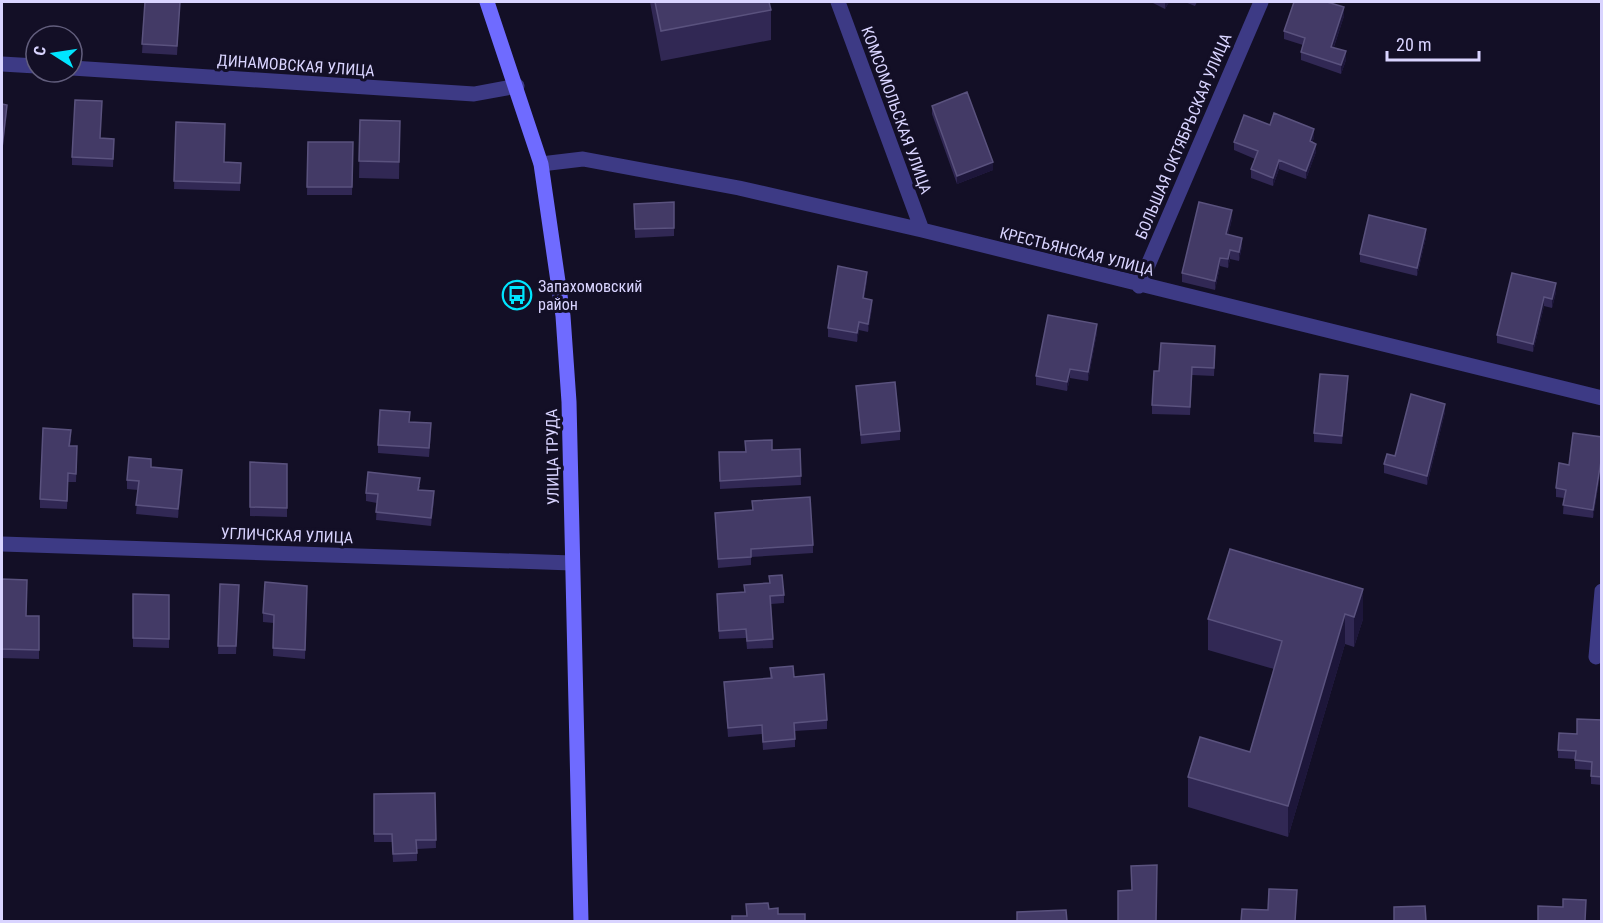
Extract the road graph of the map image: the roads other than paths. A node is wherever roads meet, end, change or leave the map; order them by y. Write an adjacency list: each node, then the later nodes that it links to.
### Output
1 (488, 2): 7 (street, УЛИЦА ТРУДА)
2 (838, 2): 9 (street, КОМСОМОЛЬСКАЯ УЛИЦА)
3 (1261, 2): 10 (street, БОЛЬШАЯ ОКТЯБРЬСКАЯ УЛИЦА)
4 (2, 64): 5 (street)
5 (24, 65)
6 (84, 70): 7 (street, ДИНАМОВСКАЯ УЛИЦА)
7 (517, 86): 8 (street, УЛИЦА ТРУДА)
8 (541, 164): 9 (street, КРЕСТЬЯНСКАЯ УЛИЦА); 13 (street, УЛИЦА ТРУДА)
9 (922, 231): 10 (street, КРЕСТЬЯНСКАЯ УЛИЦА)
10 (1139, 286): 11 (street, КРЕСТЬЯНСКАЯ УЛИЦА)
11 (1602, 398)
12 (2, 544): 13 (street, УГЛИЧСКАЯ УЛИЦА)
13 (572, 563): 16 (street, УЛИЦА ТРУДА)
14 (1602, 591): 15 (street)
15 (1596, 657)
16 (581, 921)

